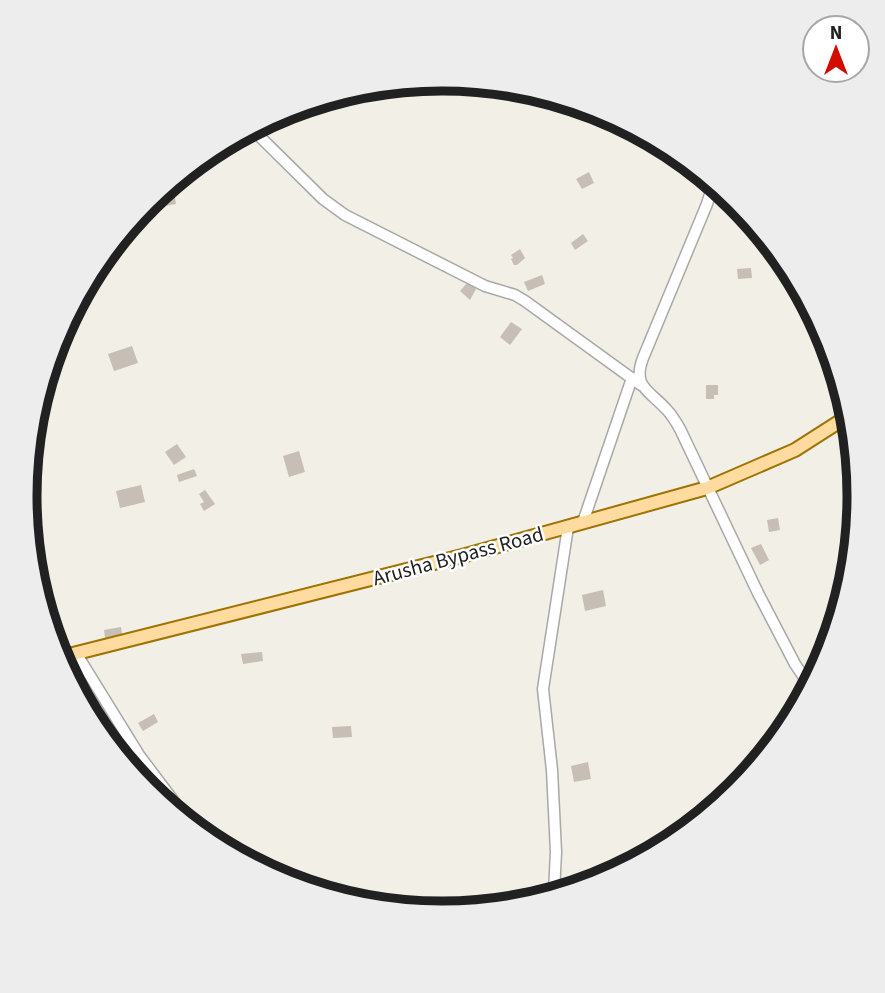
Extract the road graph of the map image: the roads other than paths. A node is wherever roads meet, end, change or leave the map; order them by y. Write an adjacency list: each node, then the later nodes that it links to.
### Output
1 (258, 135): 3 (street)
2 (711, 192): 4 (street)
3 (632, 378): 4 (street); 7 (street)
4 (641, 385): 6 (street)
5 (841, 421): 6 (main road, Arusha Bypass Road)
6 (707, 488): 7 (main road, Arusha Bypass Road); 11 (street)
7 (583, 522): 8 (main road, Arusha Bypass Road)
8 (568, 527): 9 (main road, Arusha Bypass Road); 15 (street)
9 (76, 653): 10 (main road, Arusha Bypass Road); 12 (street)
10 (69, 655)
11 (805, 678)
12 (147, 766): 13 (street); 14 (street)
13 (144, 771)
14 (172, 799)
15 (554, 886)

